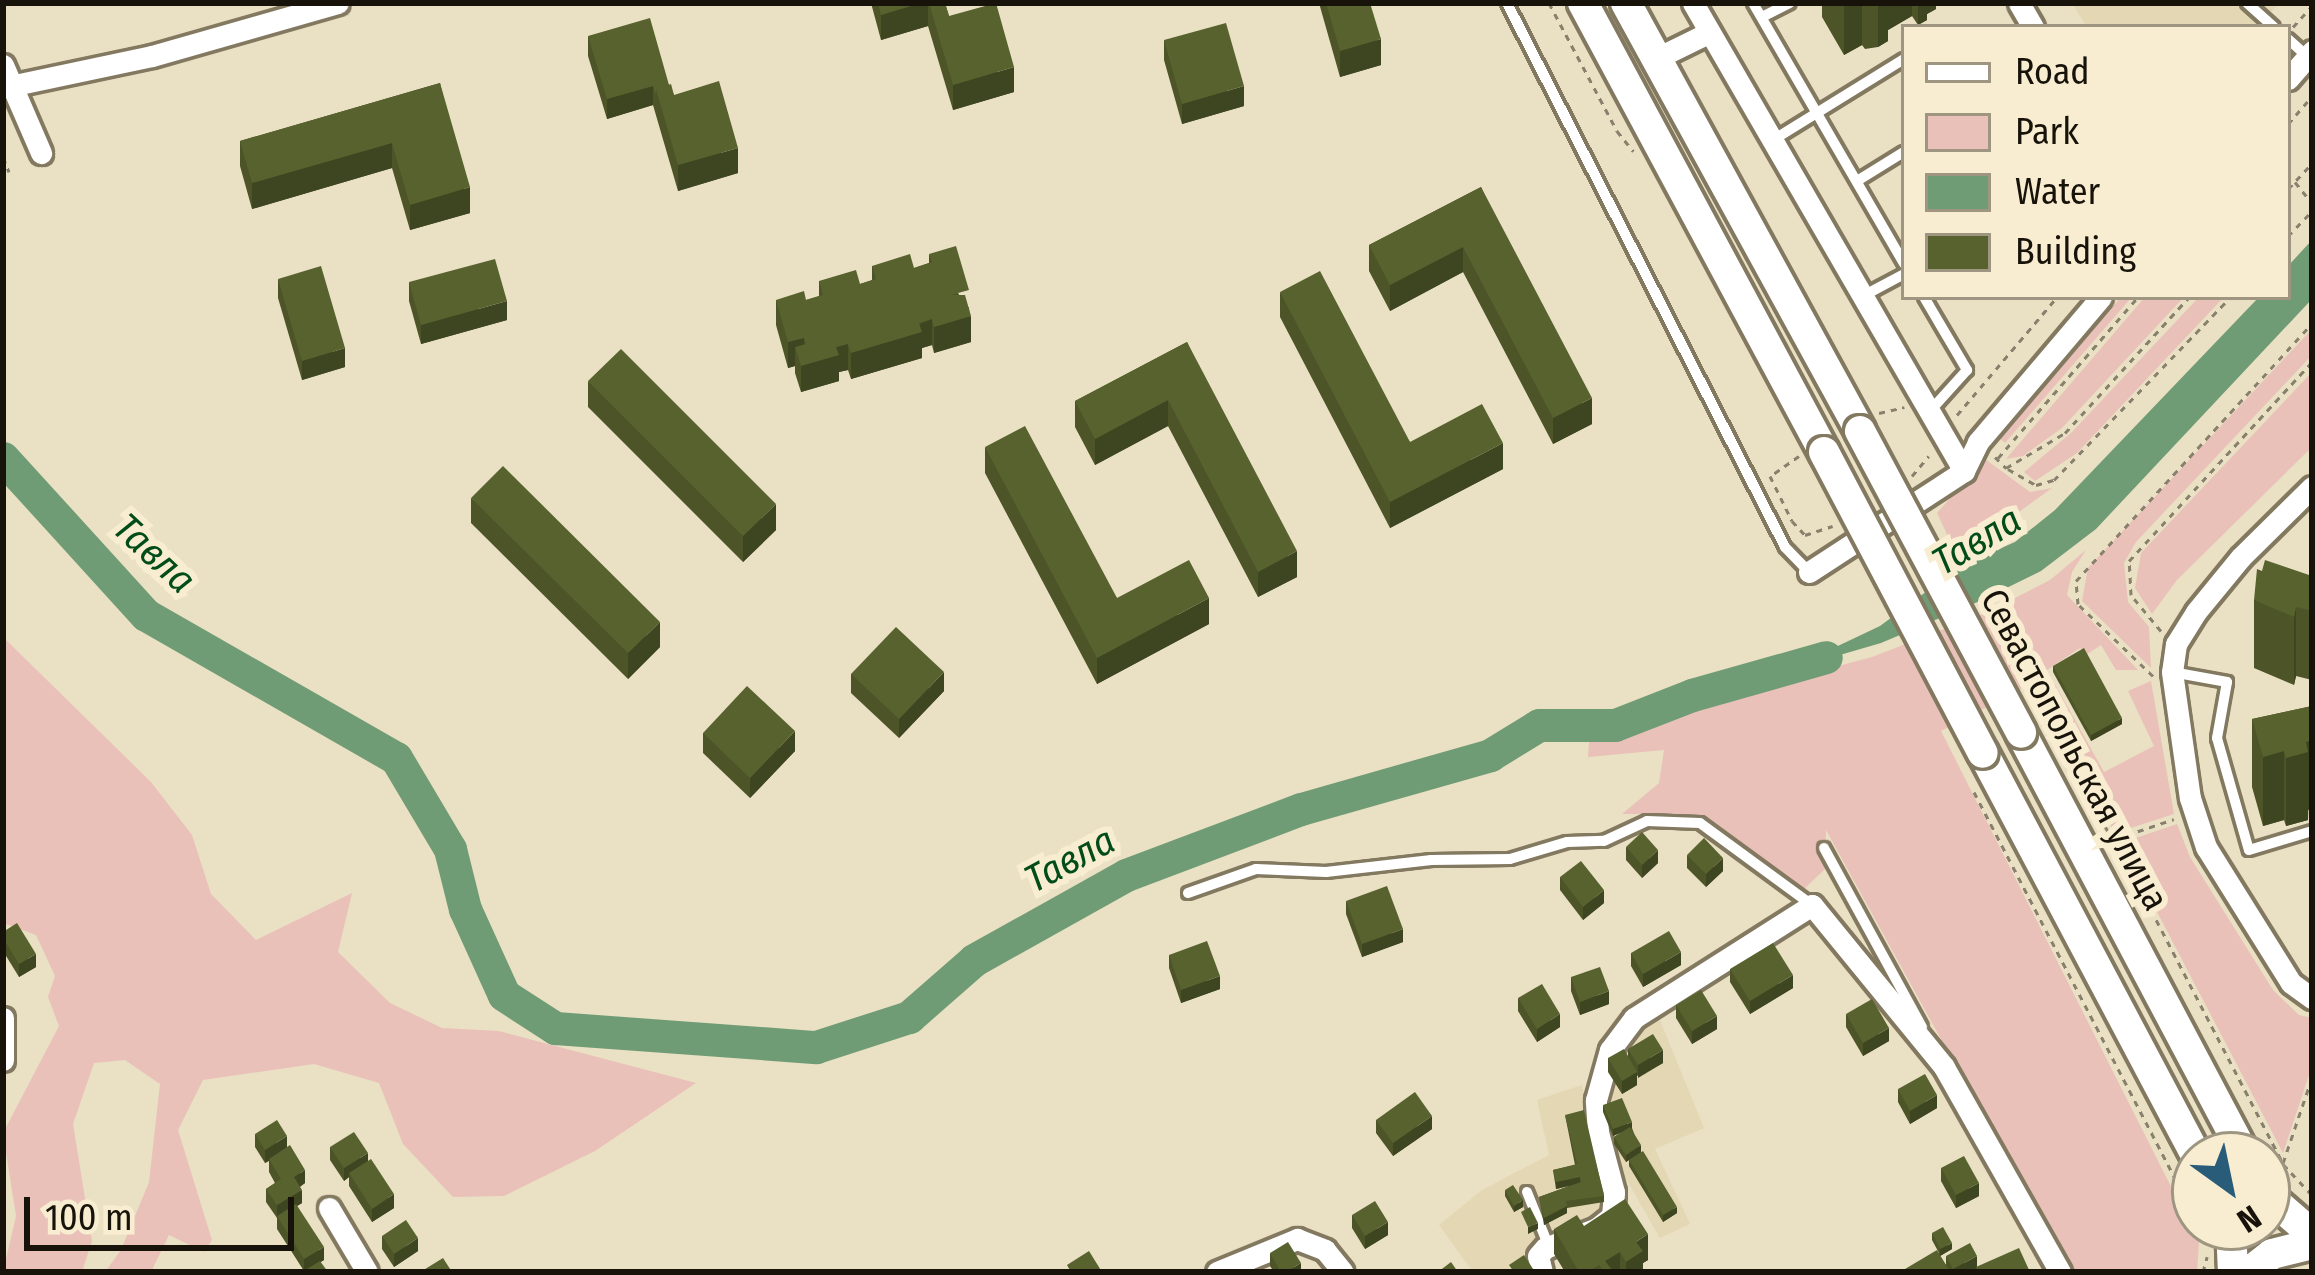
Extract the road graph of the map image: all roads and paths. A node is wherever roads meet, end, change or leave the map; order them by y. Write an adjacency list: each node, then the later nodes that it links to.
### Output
1 (338, 3): 16 (street)
2 (1507, 3): 53 (lane)
3 (1582, 3): 47 (main road)
4 (1626, 3): 14 (main road, Севастопольская улица)
5 (1693, 3): 13 (street)
6 (1754, 3): 10 (lane)
7 (1790, 3): 10 (lane)
8 (2247, 3): 11 (lane)
9 (2312, 6): 12 (path)
10 (1762, 17): 18 (lane)
11 (2271, 24)
12 (2291, 32)
13 (1708, 33): 14 (street); 20 (street)
14 (1655, 59): 44 (main road, Севастопольская улица)
15 (1901, 61): 18 (lane)
16 (7, 76): 21 (street)
17 (2312, 96): 19 (path)
18 (1816, 113): 20 (lane); 26 (lane)
19 (2291, 120)
20 (1770, 142): 34 (street)
21 (40, 153)
22 (1901, 154): 26 (lane)
23 (3, 158): 25 (path)
24 (2312, 163): 27 (path)
25 (9, 172)
26 (1857, 181): 32 (lane)
27 (2295, 182): 28 (path); 29 (path)
28 (2291, 186)
29 (2312, 203)
30 (2312, 211): 31 (path)
31 (2291, 233)
32 (1901, 258)
33 (1901, 276): 34 (lane)
34 (1863, 296): 43 (street)
35 (1926, 300): 43 (lane)
36 (2054, 300): 45 (path)
37 (2098, 300): 46 (street)
38 (2135, 300): 48 (path)
39 (2186, 300): 49 (path)
40 (2227, 300): 49 (path)
41 (2312, 323): 55 (path)
42 (2312, 362): 54 (path)
43 (1921, 408): 44 (path); 45 (street)
44 (1866, 423): 70 (main road, Севастопольская улица, bridge)
45 (1943, 435): 50 (street)
46 (1978, 442): 48 (path); 50 (street)
47 (1814, 452): 51 (path); 69 (main road, bridge)
48 (1997, 459): 49 (path)
49 (2006, 467)
50 (1964, 471): 53 (street)
51 (1771, 476)
52 (2309, 497): 54 (street)
53 (1809, 572)
54 (2176, 644): 55 (street)
55 (2172, 683): 59 (lane); 64 (street)
56 (2053, 741): 60 (path)
57 (1974, 792): 73 (path)
58 (2182, 817): 60 (path)
59 (2312, 831)
60 (2114, 840): 71 (path)
61 (1824, 848): 67 (lane)
62 (1188, 893): 63 (lane)
63 (1812, 905): 67 (street); 79 (street)
64 (2312, 998)
65 (3, 1018): 66 (street)
66 (3, 1060)
67 (1944, 1066): 84 (street)
68 (2312, 1078): 72 (path)
69 (2183, 1131)
70 (2231, 1131)
71 (2266, 1131)
72 (2291, 1140)
73 (2171, 1170)
74 (2291, 1173): 76 (path)
75 (1527, 1192): 79 (lane)
76 (2312, 1195)
77 (329, 1208): 80 (street)
78 (2312, 1244): 85 (main road)
79 (1549, 1247): 83 (street)
80 (367, 1272)
81 (1217, 1272): 82 (street)
82 (1343, 1272)
83 (1542, 1272)
84 (2060, 1272)
85 (2249, 1272)

